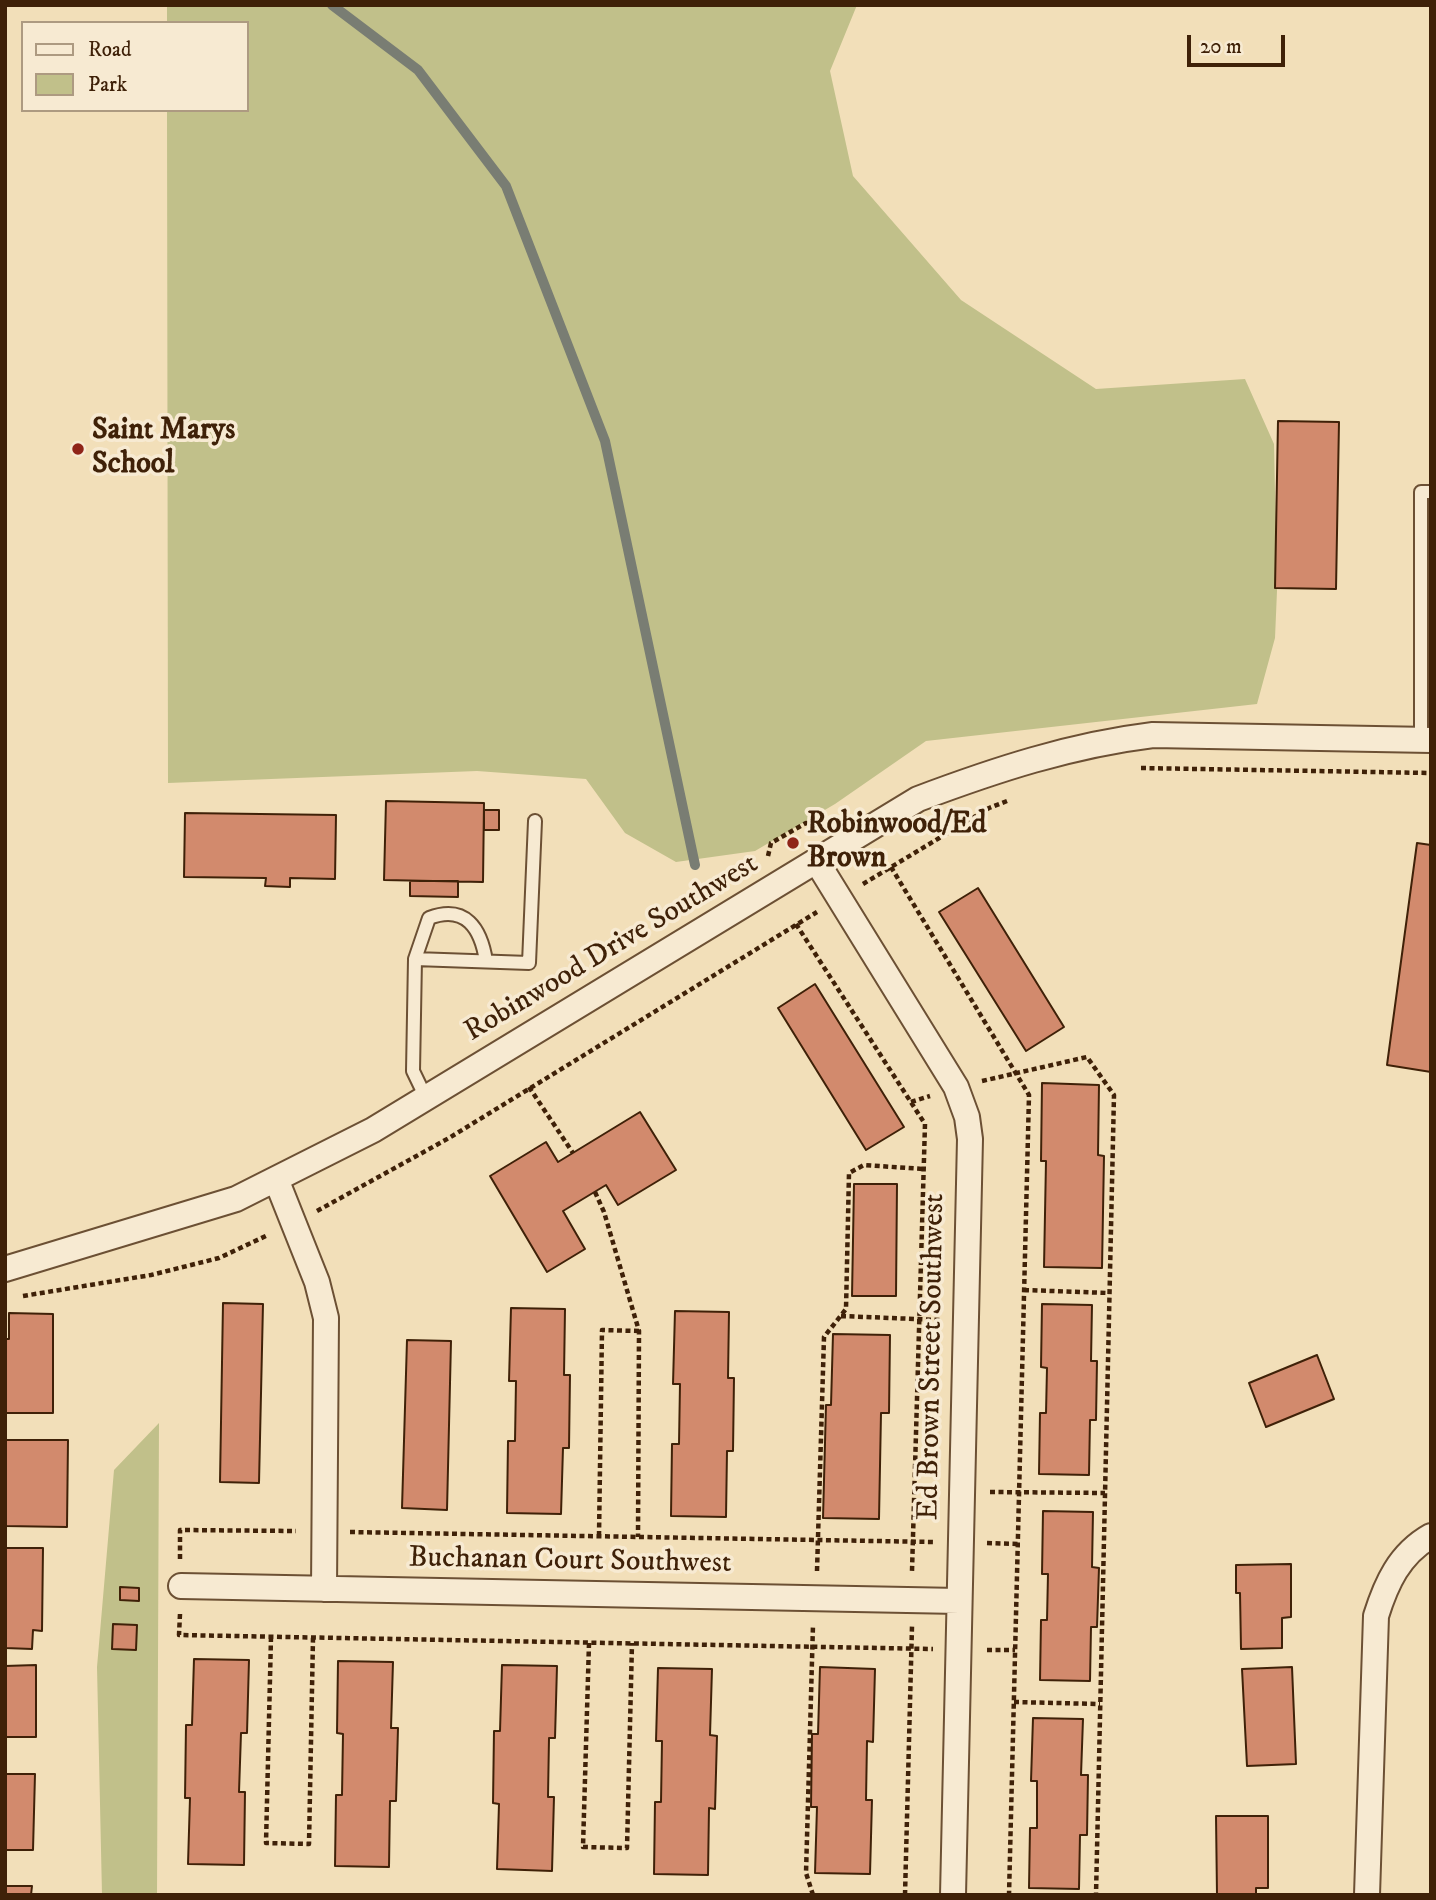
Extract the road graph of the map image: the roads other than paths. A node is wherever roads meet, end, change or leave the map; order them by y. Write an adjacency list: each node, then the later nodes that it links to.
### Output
1 (1431, 492): 2 (lane)
2 (1426, 740): 4 (street, Robinwood Drive Southwest)
3 (535, 821): 6 (lane)
4 (817, 862): 7 (street, Robinwood Drive Southwest); 13 (street, Ed Brown Street Southwest)
5 (415, 958): 6 (lane); 6 (lane); 7 (lane)
6 (486, 961)
7 (426, 1098): 8 (street, Robinwood Drive Southwest)
8 (276, 1179): 9 (street, Robinwood Drive Southwest); 12 (street)
9 (5, 1269)
10 (1431, 1536): 15 (street)
11 (181, 1586): 12 (street, Buchanan Court Southwest)
12 (324, 1588): 13 (street, Buchanan Court Southwest)
13 (959, 1601): 14 (street, Ed Brown Street Southwest)
14 (953, 1895)
15 (1367, 1895)

